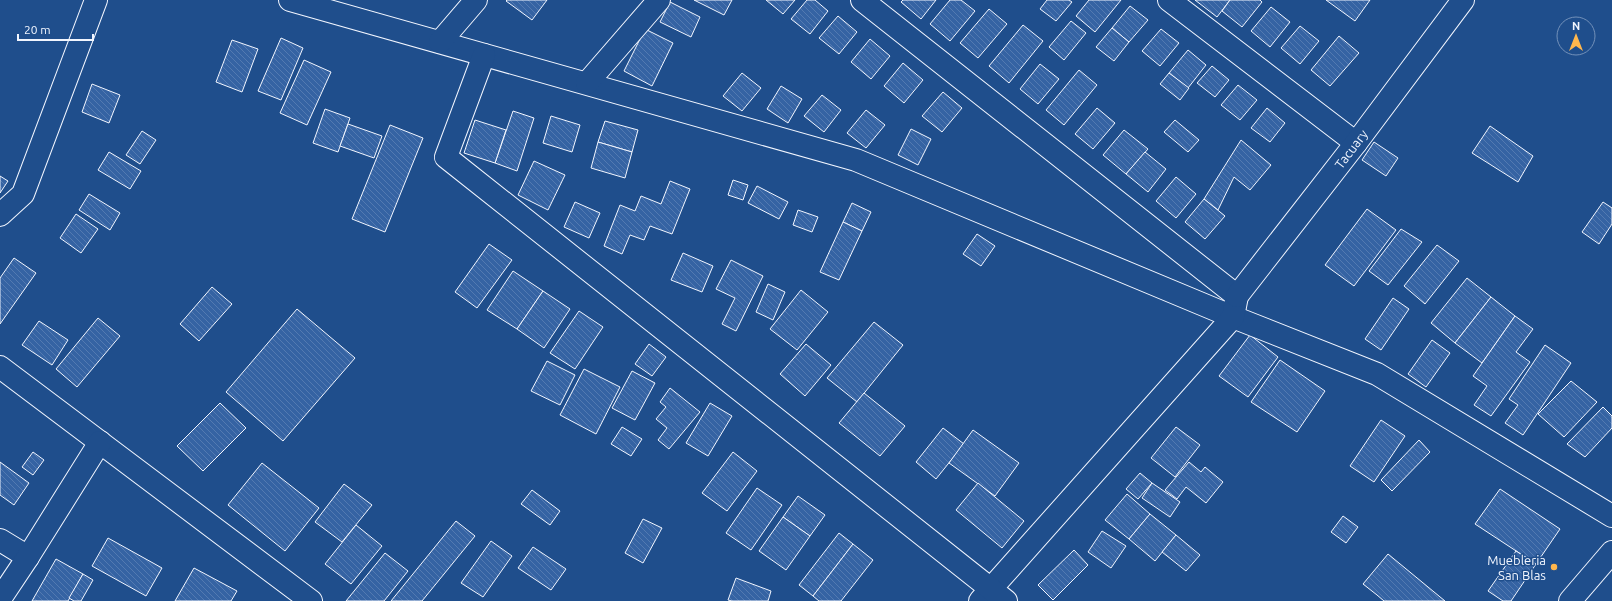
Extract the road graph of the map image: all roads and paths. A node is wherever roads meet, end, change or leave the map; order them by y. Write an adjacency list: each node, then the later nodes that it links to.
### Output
1 (96, 0): 12 (street)
2 (290, 0): 8 (street)
3 (476, 0): 8 (street)
4 (659, 0): 10 (street)
5 (1169, 0): 11 (street)
6 (1463, 0): 11 (street, Tacuary)
7 (870, 2): 13 (street)
8 (440, 42): 9 (street)
9 (484, 55): 10 (street); 21 (street)
10 (587, 83): 14 (street)
11 (1356, 143): 13 (street, Tacuary)
12 (0, 215)
13 (1237, 296): 14 (street)
14 (1232, 317): 17 (street); 21 (street)
15 (0, 367): 16 (street)
16 (100, 442): 20 (street); 23 (street)
17 (1612, 516)
18 (0, 540): 20 (street)
19 (1612, 552): 24 (street)
20 (28, 557): 22 (street)
21 (993, 597)
22 (0, 599)
23 (311, 601)
24 (1570, 601)

